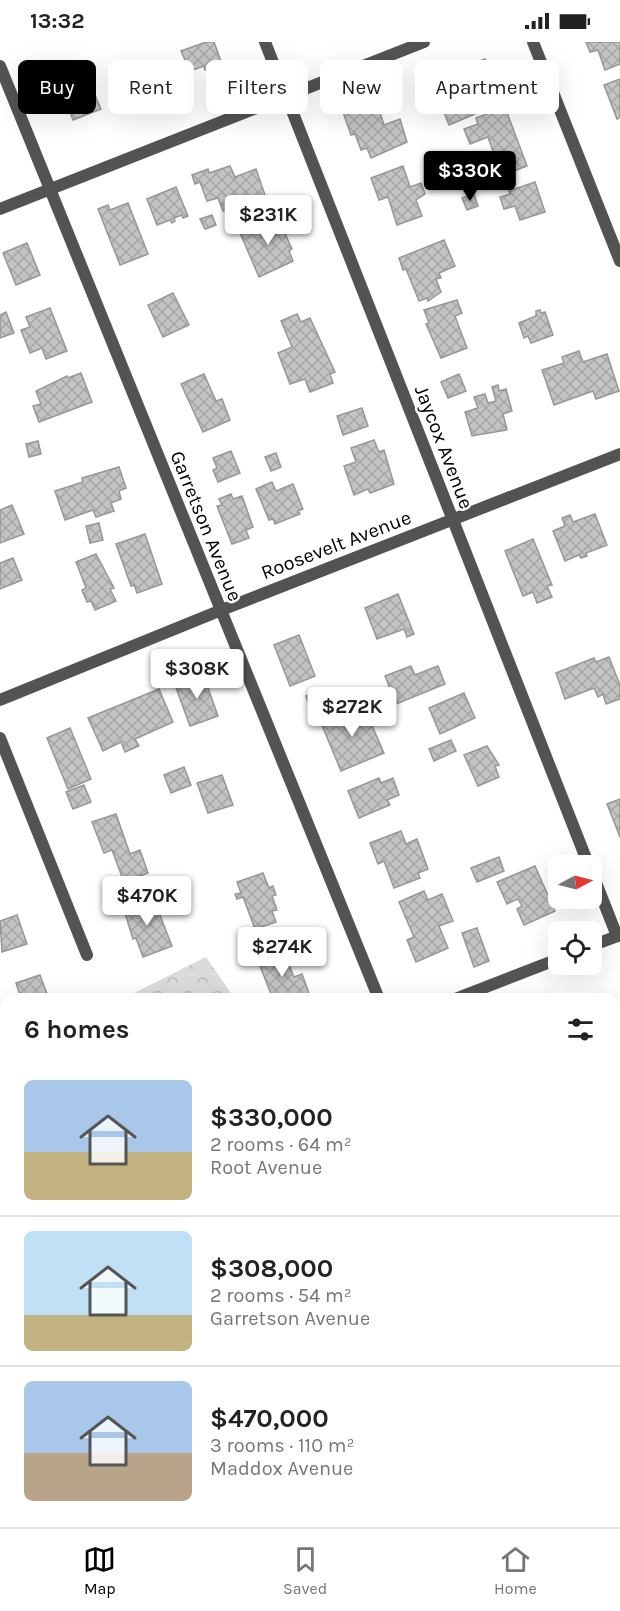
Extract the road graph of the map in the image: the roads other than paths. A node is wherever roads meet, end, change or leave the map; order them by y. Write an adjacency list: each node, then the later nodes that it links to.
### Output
1 (265, 42): 4 (street, Jaycox Avenue)
2 (424, 42): 6 (street)
3 (533, 42): 11 (street)
4 (272, 60)
5 (0, 66): 9 (street, Garretson Avenue)
6 (308, 87)
7 (241, 114): 9 (street)
8 (293, 114): 13 (street, Jaycox Avenue)
9 (49, 190): 10 (street); 14 (street, Garretson Avenue)
10 (0, 209)
11 (620, 261)
12 (620, 454): 13 (street, Roosevelt Avenue)
13 (452, 520): 14 (street, Roosevelt Avenue); 17 (street, Jaycox Avenue)
14 (219, 611): 15 (street, Roosevelt Avenue); 23 (street, Garretson Avenue)
15 (0, 700)
16 (0, 738): 21 (street)
17 (585, 855)
18 (602, 896): 19 (street, Jaycox Avenue)
19 (619, 935): 20 (street)
20 (602, 942)
21 (87, 955)
22 (548, 963): 24 (street)
23 (377, 993)
24 (470, 993)

